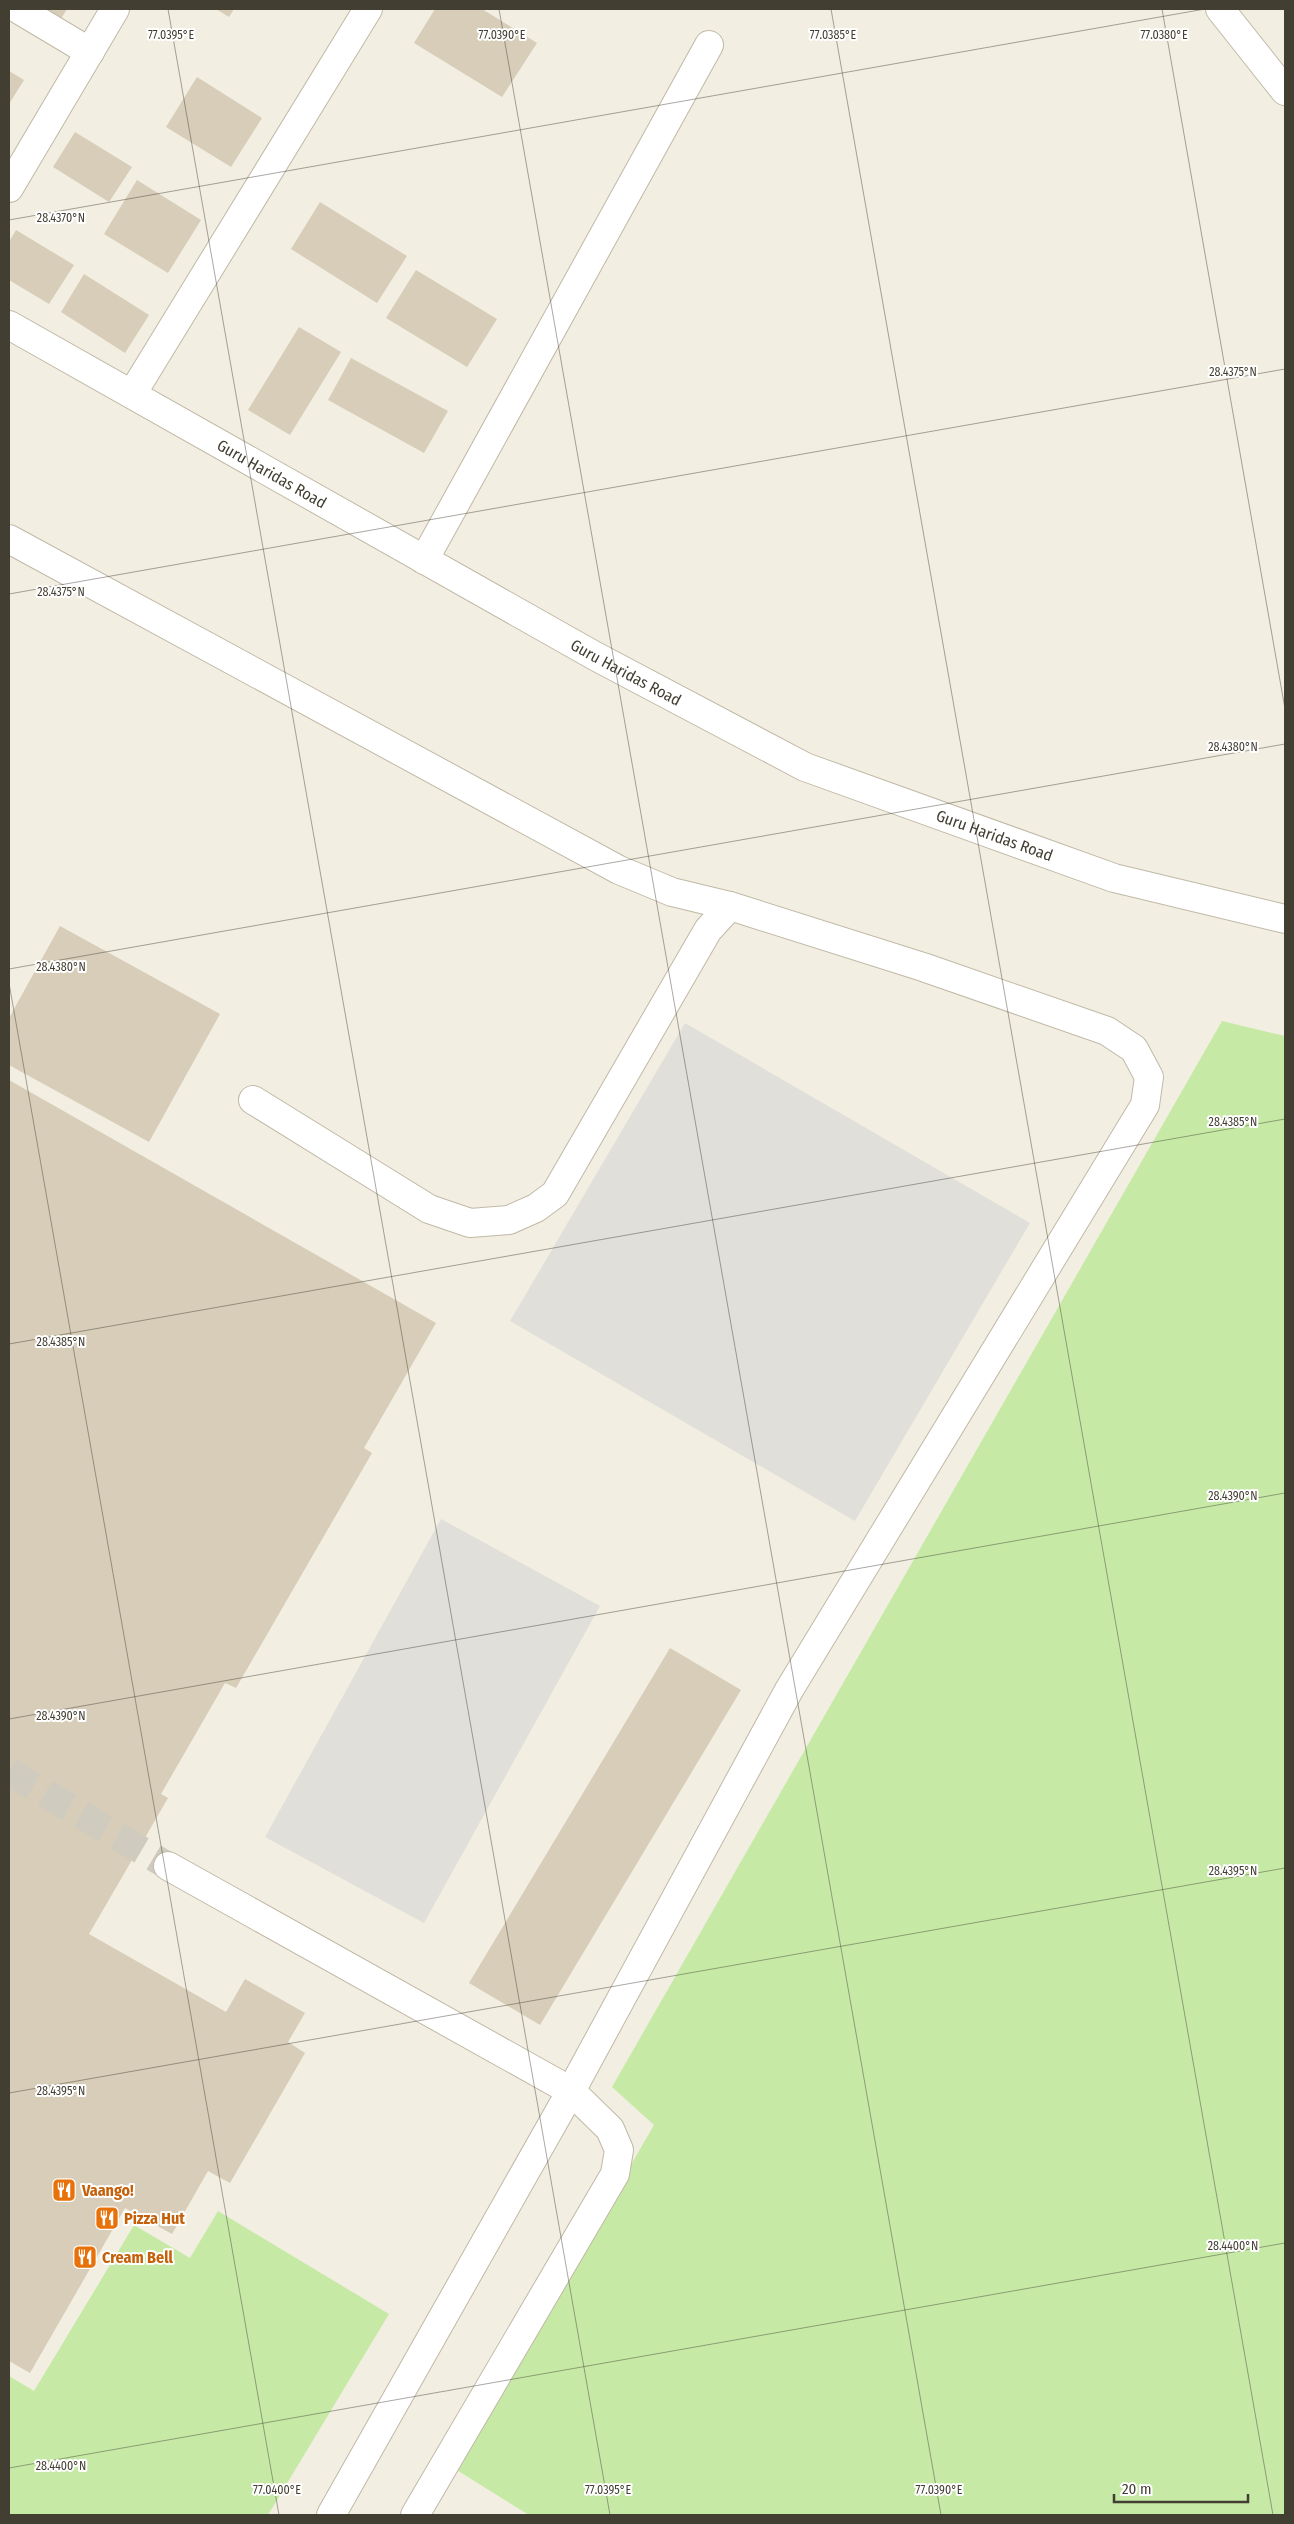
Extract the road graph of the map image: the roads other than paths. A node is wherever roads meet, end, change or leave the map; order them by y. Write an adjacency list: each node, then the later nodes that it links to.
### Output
1 (18, 9): 6 (street)
2 (115, 9): 6 (street)
3 (368, 9): 10 (street)
4 (1221, 9): 7 (street)
5 (709, 45): 12 (street)
6 (90, 52): 8 (street)
7 (1285, 91)
8 (9, 188)
9 (9, 325): 10 (street, Guru Haridas Road)
10 (132, 394): 12 (street, Guru Haridas Road)
11 (9, 539): 13 (street)
12 (424, 560): 14 (street, Guru Haridas Road)
13 (730, 906): 15 (street); 17 (street)
14 (1285, 919)
15 (253, 1100)
16 (168, 1866): 17 (street)
17 (571, 2091): 18 (street); 19 (street)
18 (331, 2515)
19 (415, 2515)

